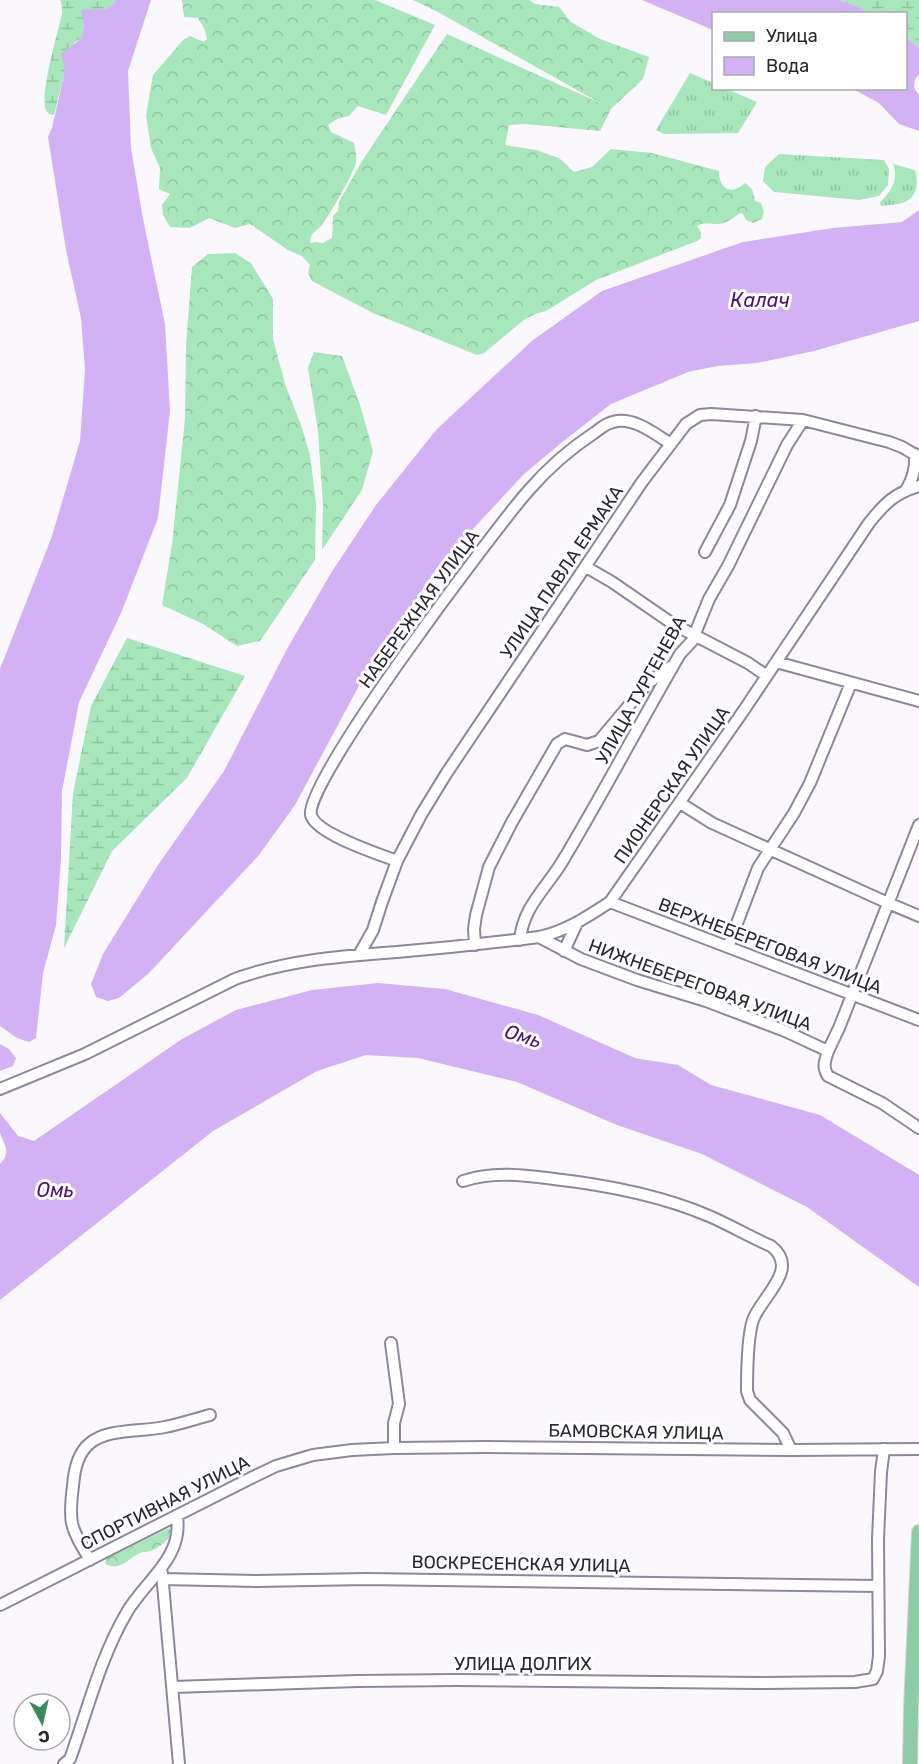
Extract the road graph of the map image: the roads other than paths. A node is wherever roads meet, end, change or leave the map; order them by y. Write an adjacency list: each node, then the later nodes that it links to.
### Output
1 (756, 416): 2 (street, УЛИЦА ПАВЛА ЕРМАКА); 3 (street, УЛИЦА ПАВЛА ЕРМАКА); 7 (street)
2 (803, 420): 4 (street, УЛИЦА ПАВЛА ЕРМАКА); 9 (street, УЛИЦА ТУРГЕНЕВА)
3 (671, 444): 8 (street, УЛИЦА ПАВЛА ЕРМАКА); 18 (street, НАБЕРЕЖНАЯ УЛИЦА)
4 (917, 455): 6 (street)
5 (919, 486): 6 (street, ПИОНЕРСКАЯ УЛИЦА)
6 (906, 490): 10 (street, ПИОНЕРСКАЯ УЛИЦА)
7 (705, 552)
8 (586, 567): 9 (street); 18 (street, УЛИЦА ПАВЛА ЕРМАКА)
9 (694, 634): 11 (street, УЛИЦА ТУРГЕНЕВА); 12 (street)
10 (776, 662): 12 (street, ПИОНЕРСКАЯ УЛИЦА); 13 (street)
11 (673, 666): 25 (street, УЛИЦА ТУРГЕНЕВА); 26 (street)
12 (767, 676): 15 (street, ПИОНЕРСКАЯ УЛИЦА)
13 (851, 683): 14 (street); 17 (street)
14 (919, 701)
15 (680, 803): 17 (street); 19 (street, ПИОНЕРСКАЯ УЛИЦА)
16 (919, 825): 20 (street)
17 (771, 849): 20 (street); 27 (street)
18 (397, 861): 23 (street, УЛИЦА ПАВЛА ЕРМАКА)
19 (610, 902): 22 (street, ПИОНЕРСКАЯ УЛИЦА); 27 (street, ВЕРХНЕБЕРЕГОВАЯ УЛИЦА)
20 (888, 903): 21 (street); 31 (street)
21 (919, 916)
22 (577, 923): 24 (street, ПИОНЕРСКАЯ УЛИЦА); 28 (street)
23 (373, 930): 29 (street); 30 (street, УЛИЦА ПАВЛА ЕРМАКА)
24 (539, 937): 25 (street, ПИОНЕРСКАЯ УЛИЦА); 28 (street, НИЖНЕБЕРЕГОВАЯ УЛИЦА)
25 (520, 940): 26 (street, ПИОНЕРСКАЯ УЛИЦА)
26 (475, 945): 29 (street, ПИОНЕРСКАЯ УЛИЦА)
27 (728, 947): 31 (street, ВЕРХНЕБЕРЕГОВАЯ УЛИЦА)
28 (564, 951): 33 (street, НИЖНЕБЕРЕГОВАЯ УЛИЦА)
29 (382, 953): 30 (street, ПИОНЕРСКАЯ УЛИЦА)
30 (359, 955): 34 (street, ПИОНЕРСКАЯ УЛИЦА)
31 (851, 994): 32 (street, ВЕРХНЕБЕРЕГОВАЯ УЛИЦА); 33 (street)
32 (919, 1020)
33 (828, 1051): 35 (street, НИЖНЕБЕРЕГОВАЯ УЛИЦА)
34 (0, 1089)
35 (919, 1128)
36 (463, 1181): 43 (street)
37 (391, 1343): 39 (street)
38 (210, 1415): 46 (street)
39 (394, 1448): 42 (street, БАМОВСКАЯ УЛИЦА); 43 (street, БАМОВСКАЯ УЛИЦА)
40 (884, 1449): 41 (street, БАМОВСКАЯ УЛИЦА); 43 (street, БАМОВСКАЯ УЛИЦА); 48 (street)
41 (919, 1449)
42 (352, 1450): 44 (street, СПОРТИВНАЯ УЛИЦА)
43 (791, 1450)
44 (177, 1517): 46 (street, СПОРТИВНАЯ УЛИЦА); 47 (street)
45 (919, 1532): 50 (main road)
46 (90, 1560): 49 (street, СПОРТИВНАЯ УЛИЦА)
47 (162, 1574): 48 (street, ВОСКРЕСЕНСКАЯ УЛИЦА); 51 (street); 52 (street)
48 (878, 1586): 51 (street, УЛИЦА ДОЛГИХ)
49 (0, 1605)
50 (916, 1638): 54 (main road)
51 (173, 1687): 53 (street)
52 (64, 1764)
53 (179, 1764)
54 (910, 1764)

